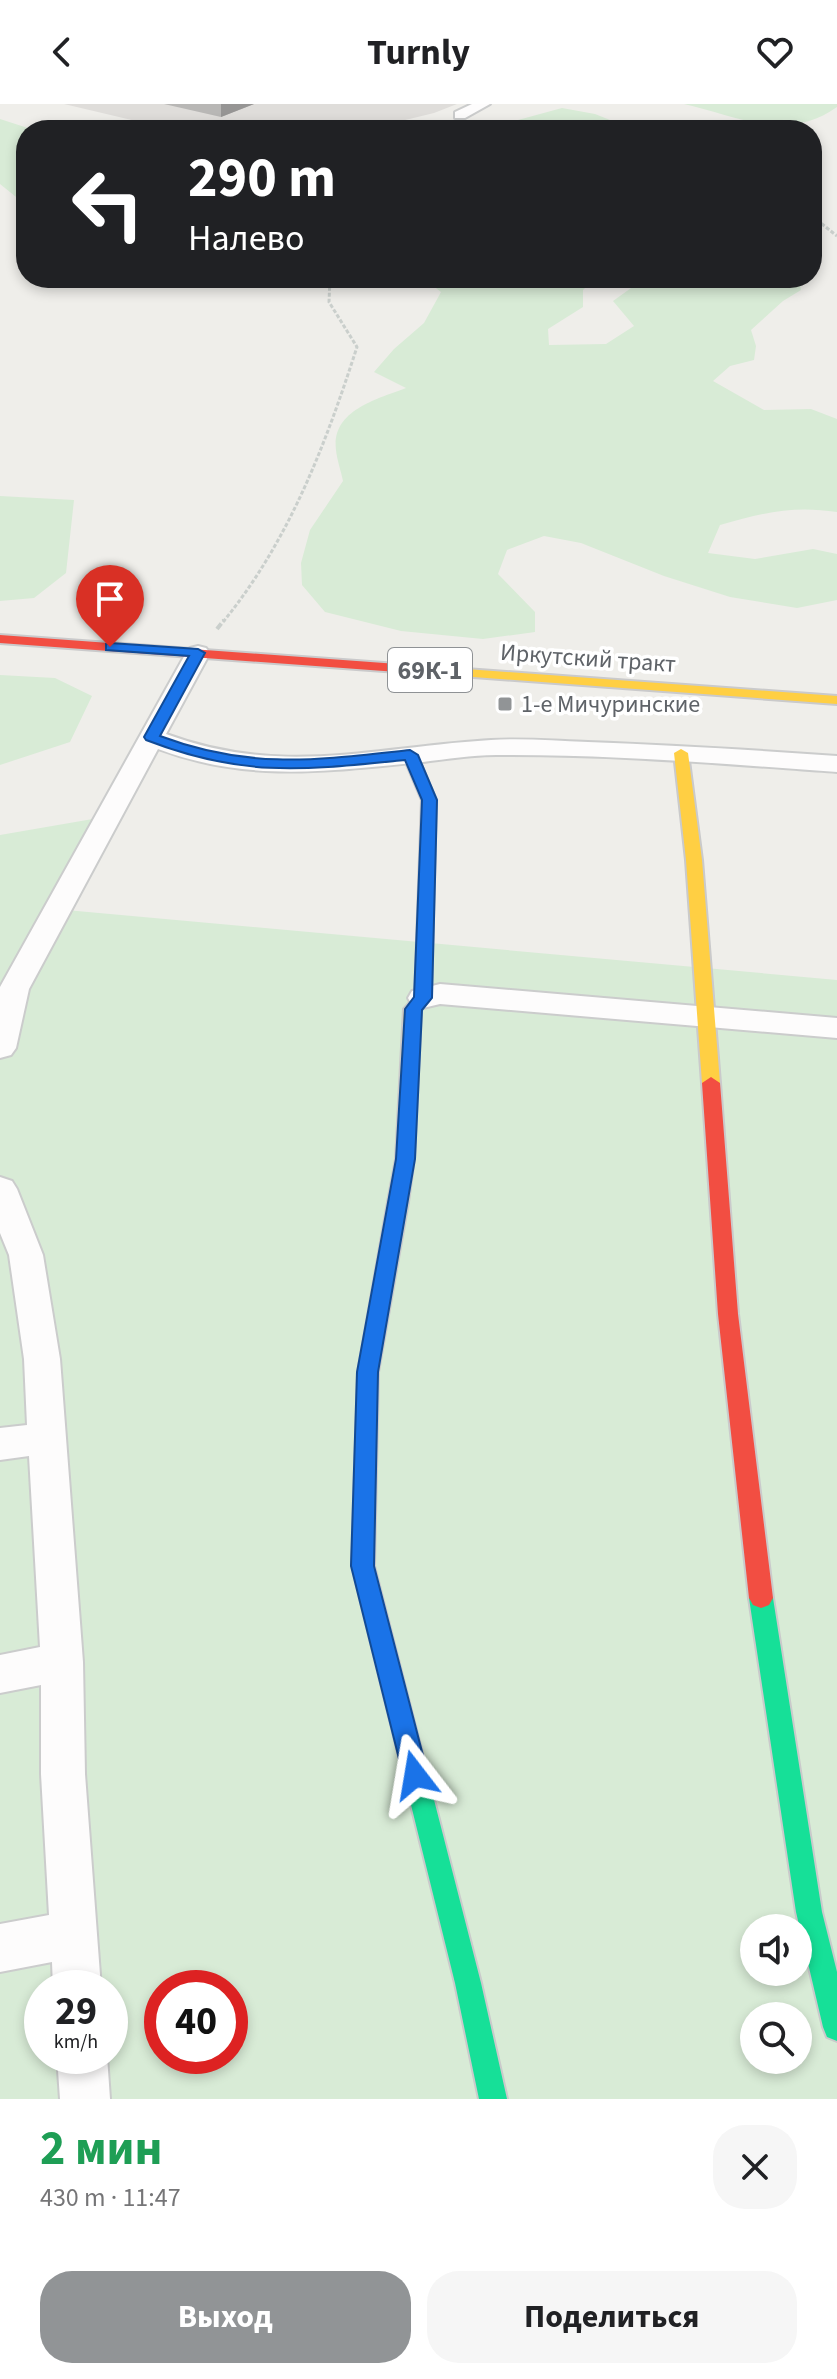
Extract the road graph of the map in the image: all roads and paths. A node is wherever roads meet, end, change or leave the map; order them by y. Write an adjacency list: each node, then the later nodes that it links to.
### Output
1 (483, 104): 2 (street)
2 (460, 115)
3 (330, 288): 5 (path)
4 (0, 639): 5 (street, Иркутский тракт / 69К-1)
5 (198, 653): 6 (street, Иркутский тракт / 69К-1); 7 (street)
6 (837, 700)
7 (151, 737): 9 (street); 11 (street)
8 (681, 753): 9 (street); 10 (street); 13 (street)
9 (410, 755): 12 (street)
10 (837, 764)
11 (14, 964): 15 (street)
12 (423, 998): 13 (street); 28 (street)
13 (705, 1017): 14 (street); 25 (street)
14 (837, 1028)
15 (0, 1048)
16 (0, 1189): 17 (street)
17 (13, 1257): 18 (street)
18 (47, 1438): 19 (street); 20 (street)
19 (0, 1444)
20 (62, 1662): 21 (street); 22 (street)
21 (0, 1674)
22 (73, 1934): 23 (street); 24 (street)
23 (0, 1948)
24 (76, 1970)
25 (837, 2027)
26 (83, 2074): 27 (street)
27 (85, 2099)
28 (493, 2099)

